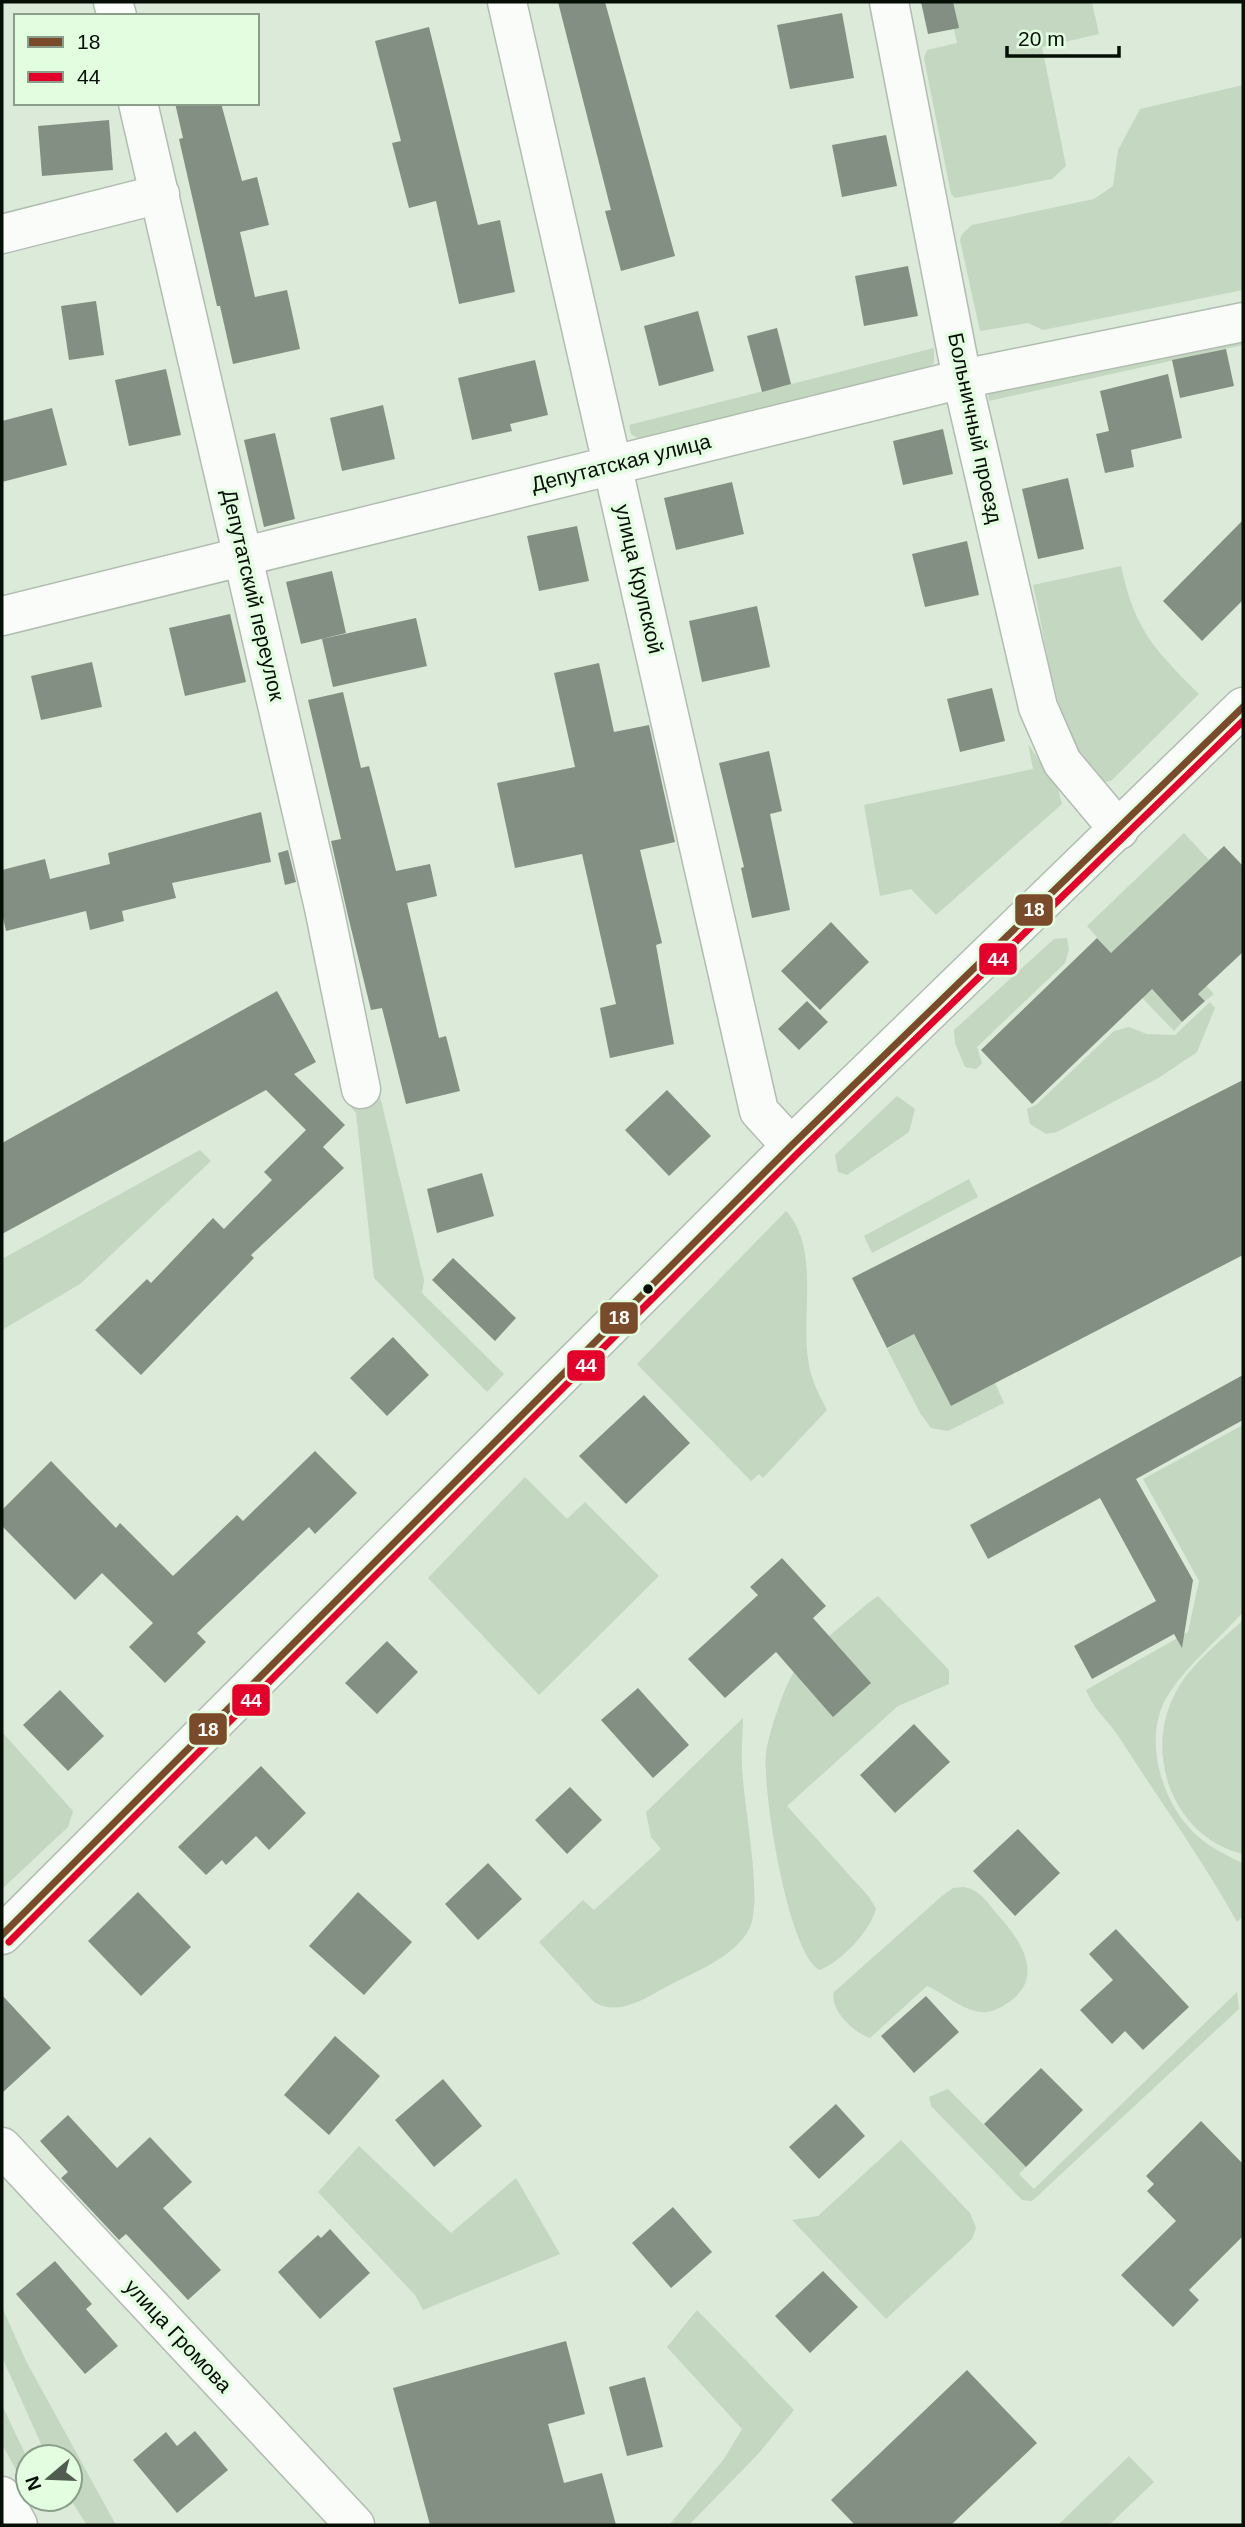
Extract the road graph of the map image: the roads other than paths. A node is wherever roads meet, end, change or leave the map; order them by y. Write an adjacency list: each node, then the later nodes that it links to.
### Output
1 (507, 2): 8 (street, улица Крупской)
2 (889, 2): 7 (street, Больничный проезд)
3 (138, 105): 4 (street, Депутатский переулок)
4 (160, 194): 5 (street); 9 (street, Депутатский переулок)
5 (2, 234)
6 (1243, 322): 7 (street, Депутатская улица)
7 (962, 379): 8 (street, Депутатская улица); 12 (street, Больничный проезд)
8 (613, 465): 9 (street, Депутатская улица); 14 (street, улица Крупской)
9 (244, 556): 10 (street, Депутатская улица); 13 (street, Депутатский переулок)
10 (2, 616)
11 (1238, 724): 12 (street)
12 (1119, 830): 14 (street)
13 (360, 1089)
14 (791, 1146): 15 (street)
15 (2, 1935)
16 (2, 2147): 19 (street, улица Громова)
17 (2, 2496): 18 (street)
18 (18, 2525)
19 (355, 2525)

